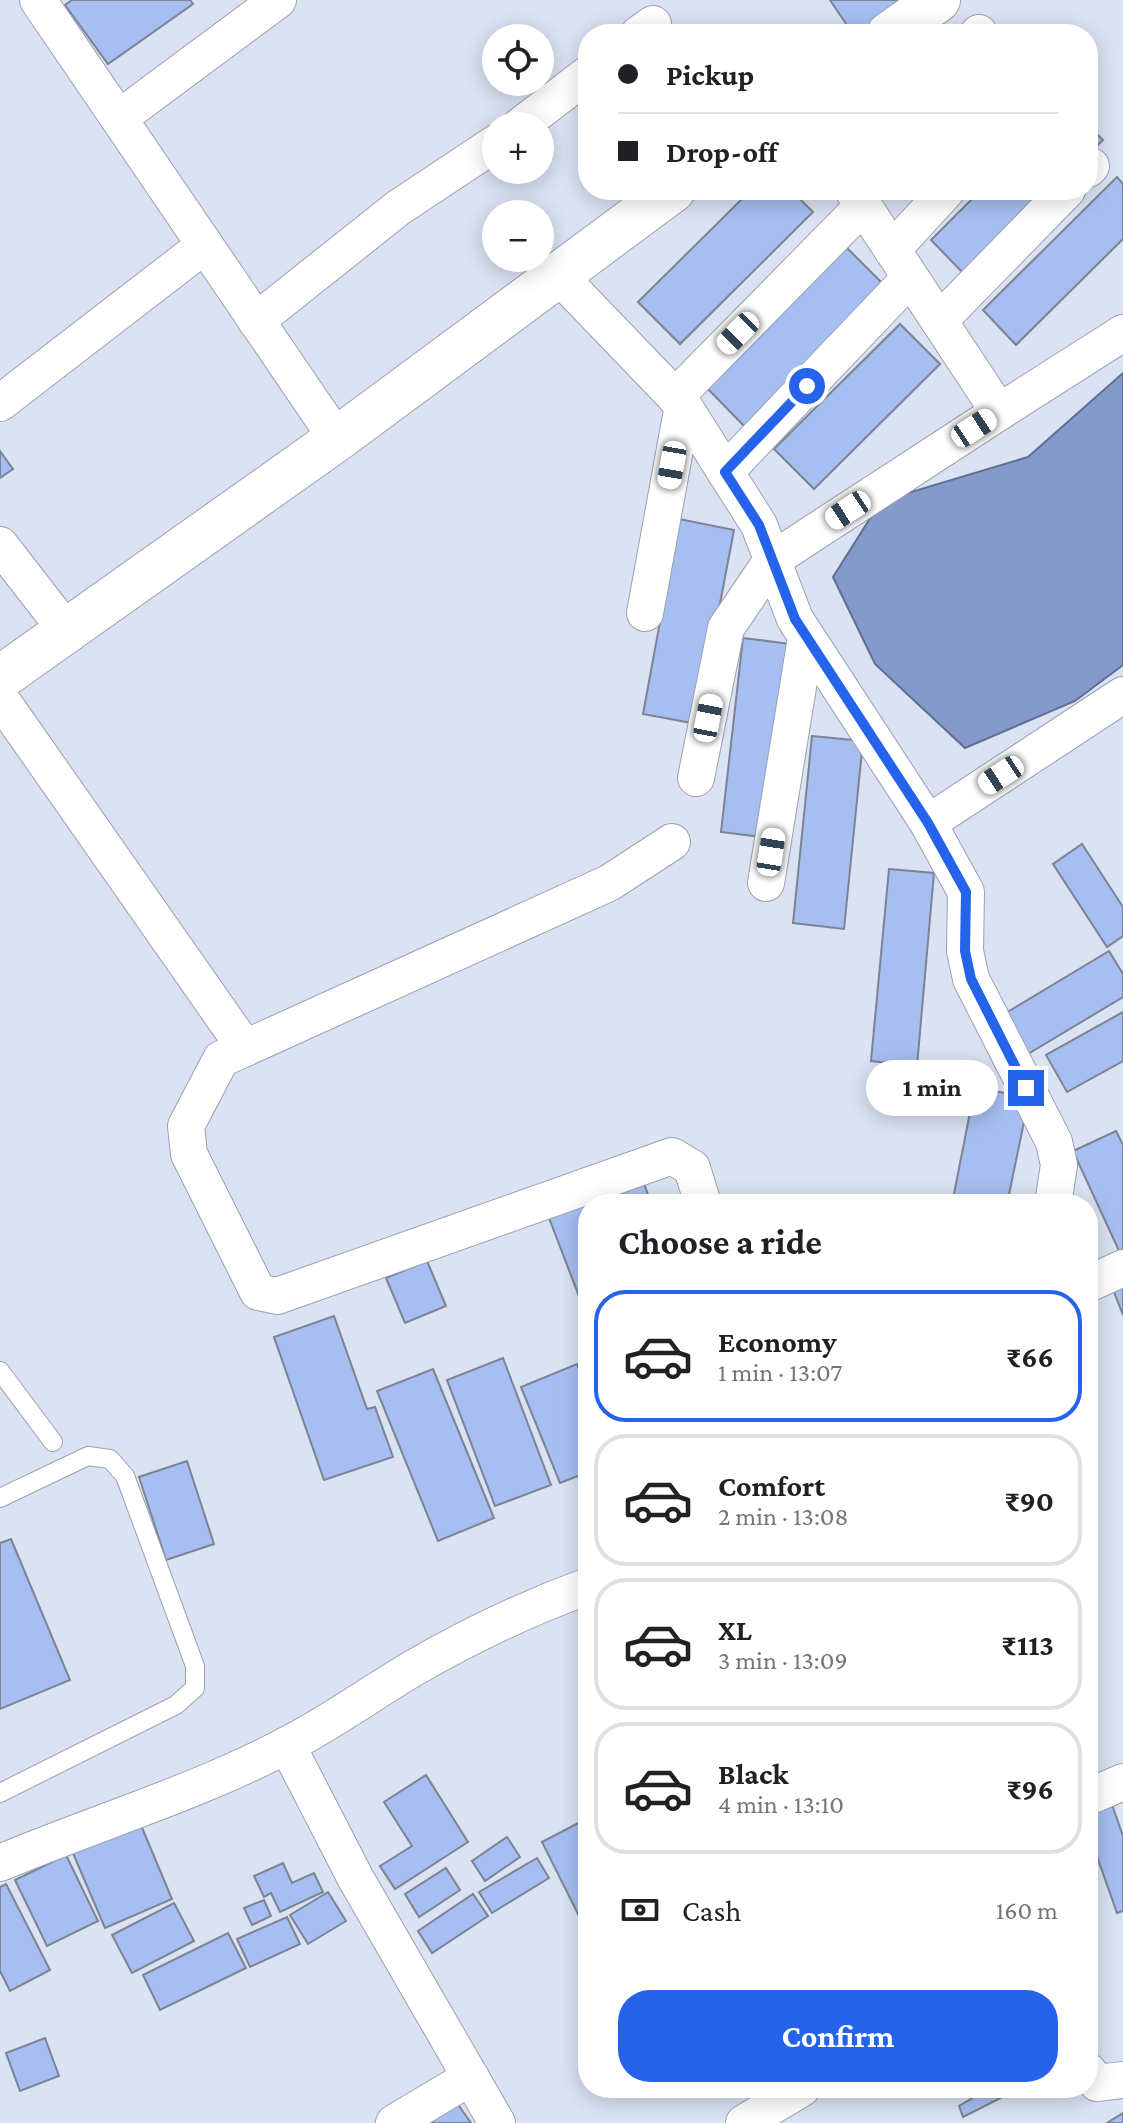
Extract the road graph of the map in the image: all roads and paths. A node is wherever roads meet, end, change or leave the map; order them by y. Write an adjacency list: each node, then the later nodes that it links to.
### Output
1 (38, 0): 7 (street)
2 (278, 0): 7 (street)
3 (938, 0): 4 (street)
4 (903, 24)
5 (578, 82): 6 (street)
6 (538, 112)
7 (119, 118): 14 (street)
8 (482, 152): 17 (street)
9 (659, 200): 16 (street)
10 (856, 200): 20 (street)
11 (859, 200): 15 (street)
12 (941, 200): 15 (street)
13 (1058, 200): 18 (street)
14 (205, 245): 17 (street); 21 (street)
15 (901, 264): 18 (street); 24 (street)
16 (558, 275): 20 (street); 23 (street)
17 (256, 321): 23 (street)
18 (939, 321): 22 (street)
19 (1123, 333): 22 (street)
20 (679, 401): 24 (street); 27 (street)
21 (0, 403)
22 (999, 412): 26 (street)
23 (337, 439): 28 (street)
24 (725, 472): 26 (street)
25 (0, 545): 28 (street)
26 (772, 560): 29 (street); 33 (street)
27 (645, 613)
28 (66, 630): 30 (street)
29 (806, 638): 34 (street); 36 (street)
30 (0, 678)
31 (1123, 695): 34 (street)
32 (0, 698): 37 (street)
33 (696, 778)
34 (928, 823): 39 (street)
35 (672, 842): 37 (street)
36 (766, 883)
37 (245, 1048): 38 (street)
38 (700, 1194)
39 (1055, 1194)
40 (1123, 1268): 41 (street)
41 (1098, 1279)
42 (0, 1371): 43 (lane)
43 (53, 1442)
44 (0, 1498): 48 (lane)
45 (578, 1590): 46 (street)
46 (287, 1745): 50 (street); 51 (street)
47 (1123, 1782): 49 (street)
48 (0, 1793)
49 (1098, 1793)
50 (0, 1863)
51 (471, 2077): 55 (street); 56 (street)
52 (1123, 2080): 53 (street)
53 (1098, 2083)
54 (785, 2098): 57 (street)
55 (394, 2123)
56 (497, 2123)
57 (744, 2123)

